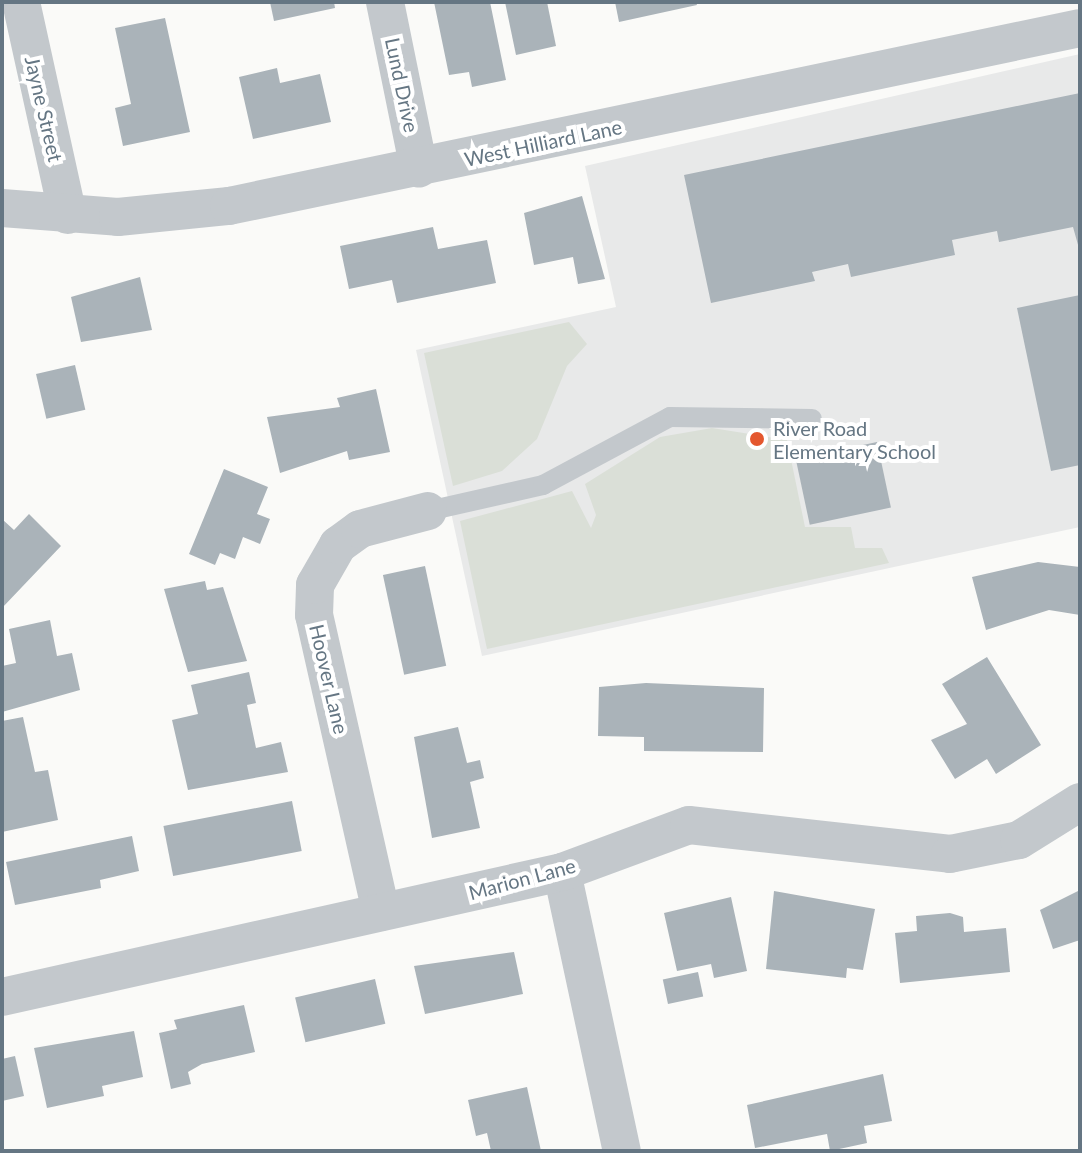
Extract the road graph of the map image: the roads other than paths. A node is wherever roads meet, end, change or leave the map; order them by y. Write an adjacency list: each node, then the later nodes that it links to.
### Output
1 (21, 2): 6 (street, Jayne Street)
2 (385, 2): 4 (street, Lund Drive)
3 (1080, 28): 4 (street, West Hilliard Lane)
4 (419, 169): 6 (street, West Hilliard Lane)
5 (2, 208): 6 (street, West Hilliard Lane)
6 (68, 215)
7 (812, 419): 8 (lane)
8 (428, 511): 11 (street, Hoover Lane)
9 (1080, 802): 10 (street, Marion Lane)
10 (562, 872): 11 (street, Marion Lane); 13 (street)
11 (381, 912): 12 (street, Marion Lane)
12 (2, 997)
13 (622, 1151)

